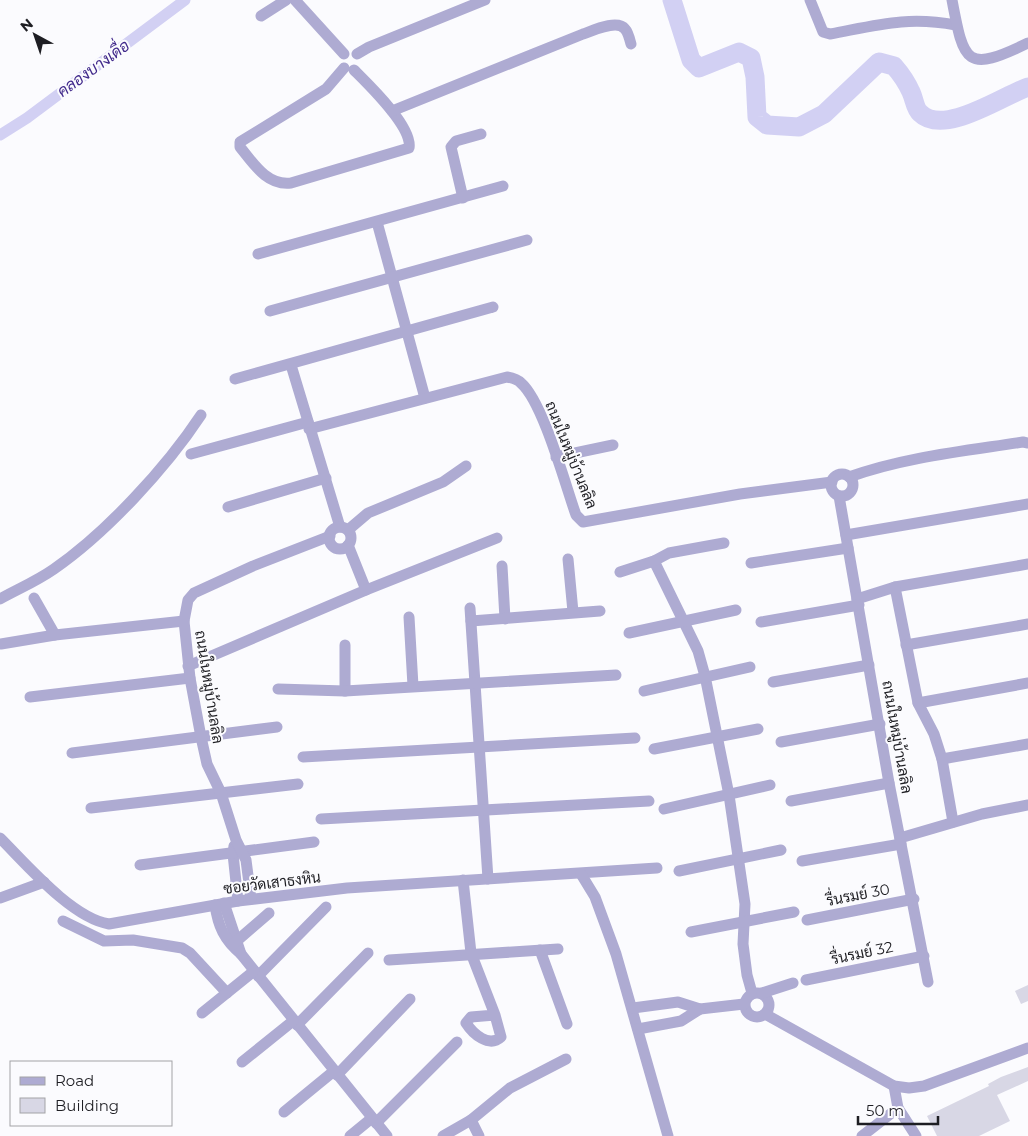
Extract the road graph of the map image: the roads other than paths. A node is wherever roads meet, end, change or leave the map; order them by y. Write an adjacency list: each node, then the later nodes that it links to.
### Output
1 (286, 0): 6 (street)
2 (295, 0): 10 (street)
3 (485, 0): 11 (street)
4 (810, 0): 7 (street)
5 (952, 0): 7 (street)
6 (261, 16)
7 (956, 24): 8 (street)
8 (1028, 43)
9 (631, 44): 13 (street)
10 (344, 54): 11 (street); 12 (street)
11 (357, 54): 12 (street)
12 (349, 69): 13 (street); 13 (street)
13 (392, 111)
14 (481, 134): 16 (street)
15 (503, 186): 16 (street)
16 (463, 198): 17 (street)
17 (377, 222): 19 (street); 20 (street)
18 (527, 240): 20 (street)
19 (258, 254)
20 (392, 278): 22 (street); 23 (street)
21 (493, 307): 23 (street)
22 (270, 311)
23 (406, 332): 24 (street); 26 (street)
24 (291, 365): 25 (street); 28 (street)
25 (236, 379)
26 (425, 398): 28 (street, ถนนในหมู่บ้านลลิล); 32 (street, ถนนในหมู่บ้านลลิล)
27 (201, 415): 56 (street)
28 (308, 426): 31 (street, ถนนในหมู่บ้านลลิล); 35 (street)
29 (1028, 443): 34 (street)
30 (613, 445): 32 (street)
31 (191, 454)
32 (556, 457): 36 (street, ถนนในหมู่บ้านลลิล)
33 (466, 466): 40 (street, ถนนในหมู่บ้านลลิล)
34 (850, 477): 36 (street); 37 (street)
35 (326, 478): 39 (street); 40 (street)
36 (832, 482): 37 (street)
37 (839, 496): 41 (street, ถนนในหมู่บ้านลลิล)
38 (1028, 504): 41 (street)
39 (228, 507)
40 (344, 528): 42 (street, ถนนในหมู่บ้านลลิล); 45 (street)
41 (846, 535): 46 (street, ถนนในหมู่บ้านลลิล)
42 (330, 536): 45 (street); 65 (street, ถนนในหมู่บ้านลลิล)
43 (497, 538): 54 (street)
44 (724, 543): 48 (street)
45 (348, 546): 54 (street)
46 (848, 548): 49 (street); 57 (street, ถนนในหมู่บ้านลลิล)
47 (568, 559): 61 (street)
48 (654, 561): 52 (street); 64 (street)
49 (751, 563)
50 (1028, 564): 53 (street)
51 (502, 566): 63 (street)
52 (620, 572)
53 (895, 587): 57 (street); 72 (street)
54 (366, 590): 76 (street)
55 (34, 598): 70 (street)
56 (0, 599)
57 (858, 602): 67 (street); 74 (street, ถนนในหมู่บ้านลลิล)
58 (470, 608): 66 (street)
59 (736, 610): 64 (street)
60 (600, 611): 61 (street)
61 (573, 612): 63 (street)
62 (408, 616): 82 (street)
63 (505, 619): 66 (street)
64 (682, 620): 69 (street); 78 (street)
65 (184, 621): 70 (street); 76 (street, ถนนในหมู่บ้านลลิล)
66 (471, 621): 79 (street)
67 (761, 622)
68 (1028, 624): 72 (street)
69 (629, 633)
70 (55, 635): 71 (street)
71 (1, 644)
72 (906, 644): 87 (street)
73 (345, 645): 84 (street)
74 (869, 665): 80 (street); 88 (street, ถนนในหมู่บ้านลลิล)
75 (750, 667): 78 (street)
76 (189, 672): 86 (street); 91 (street, ถนนในหมู่บ้านลลิล)
77 (616, 675): 79 (street)
78 (704, 676): 85 (street); 93 (street)
79 (475, 682): 82 (street); 96 (street)
80 (773, 682)
81 (1028, 683): 87 (street)
82 (413, 686): 84 (street)
83 (278, 689): 84 (street)
84 (345, 691)
85 (644, 691)
86 (30, 697)
87 (918, 703): 100 (street)
88 (880, 724): 94 (street); 101 (street, ถนนในหมู่บ้านลลิล)
89 (278, 728): 91 (street)
90 (758, 729): 93 (street)
91 (201, 737): 98 (street); 104 (street, ถนนในหมู่บ้านลลิล)
92 (635, 738): 96 (street)
93 (717, 738): 97 (street); 105 (street)
94 (780, 742)
95 (1028, 744): 100 (street)
96 (480, 747): 99 (street); 111 (street)
97 (654, 749)
98 (72, 753)
99 (303, 757)
100 (942, 759): 113 (street)
101 (889, 783): 106 (street); 115 (street, ถนนในหมู่บ้านลลิล)
102 (298, 784): 104 (street)
103 (770, 785): 105 (street)
104 (221, 793): 109 (street); 118 (street, ถนนในหมู่บ้านลลิล)
105 (729, 796): 110 (street); 119 (street)
106 (791, 800)
107 (649, 801): 111 (street)
108 (1028, 805): 113 (street)
109 (91, 808)
110 (664, 809)
111 (483, 810): 112 (street); 125 (street)
112 (321, 819)
113 (953, 822): 115 (street)
114 (0, 838): 127 (street, ซอยวัดเสาธงหิน)
115 (900, 841): 120 (street); 129 (street, ถนนในหมู่บ้านลลิล)
116 (314, 842): 118 (street)
117 (782, 850): 119 (street)
118 (238, 853): 121 (street); 130 (street, ถนนในหมู่บ้านลลิล); 131 (street, ถนนในหมู่บ้านลลิล)
119 (738, 858): 123 (street); 138 (street)
120 (802, 861)
121 (140, 865)
122 (657, 868): 124 (street, ซอยวัดเสาธงหิน)
123 (678, 871)
124 (581, 874): 125 (street, ซอยวัดเสาธงหิน); 155 (street)
125 (488, 879): 126 (street, ซอยวัดเสาธงหิน)
126 (463, 880): 130 (street, ซอยวัดเสาธงหิน); 144 (street)
127 (44, 882): 128 (street); 132 (street, ซอยวัดเสาธงหิน)
128 (0, 898)
129 (914, 899): 136 (street, รื่นรมย์ 30); 145 (street, ถนนในหมู่บ้านลลิล)
130 (252, 900): 131 (street, ซอยวัดเสาธงหิน)
131 (238, 901): 132 (street, ซอยวัดเสาธงหิน)
132 (220, 904): 140 (street)
133 (326, 907): 147 (street)
134 (794, 912): 138 (street)
135 (268, 913): 140 (street)
136 (808, 920)
137 (63, 921): 151 (street)
138 (743, 922): 139 (street); 152 (street)
139 (691, 932)
140 (234, 944): 147 (street)
141 (558, 948): 142 (street)
142 (540, 950): 144 (street); 161 (street)
143 (368, 953): 160 (street)
144 (471, 953): 146 (street); 159 (street)
145 (924, 956): 148 (street, รื่นรมย์ 32); 149 (street, ถนนในหมู่บ้านลลิล)
146 (389, 960)
147 (256, 974): 151 (street); 160 (street)
148 (806, 980)
149 (928, 982)
150 (793, 983): 152 (street)
151 (227, 993): 157 (street)
152 (757, 993): 154 (street); 158 (street)
153 (410, 999): 167 (street)
154 (744, 1004): 156 (street); 158 (street)
155 (633, 1008): 156 (street); 162 (street)
156 (700, 1008): 162 (street)
157 (202, 1013)
158 (766, 1014): 168 (street)
159 (495, 1015)
160 (295, 1023): 166 (street); 167 (street)
161 (567, 1024)
162 (638, 1029): 177 (street)
163 (457, 1042): 172 (street)
164 (1028, 1048): 168 (street)
165 (566, 1059): 171 (street)
166 (242, 1062)
167 (335, 1073): 170 (street); 172 (street)
168 (894, 1086): 169 (street)
169 (898, 1108): 178 (street); 179 (street)
170 (284, 1112)
171 (471, 1120): 175 (street); 176 (street)
172 (374, 1121): 173 (street); 174 (street)
173 (350, 1136)
174 (387, 1136)
175 (443, 1136)
176 (479, 1136)
177 (668, 1136)
178 (862, 1136)
179 (916, 1136)

